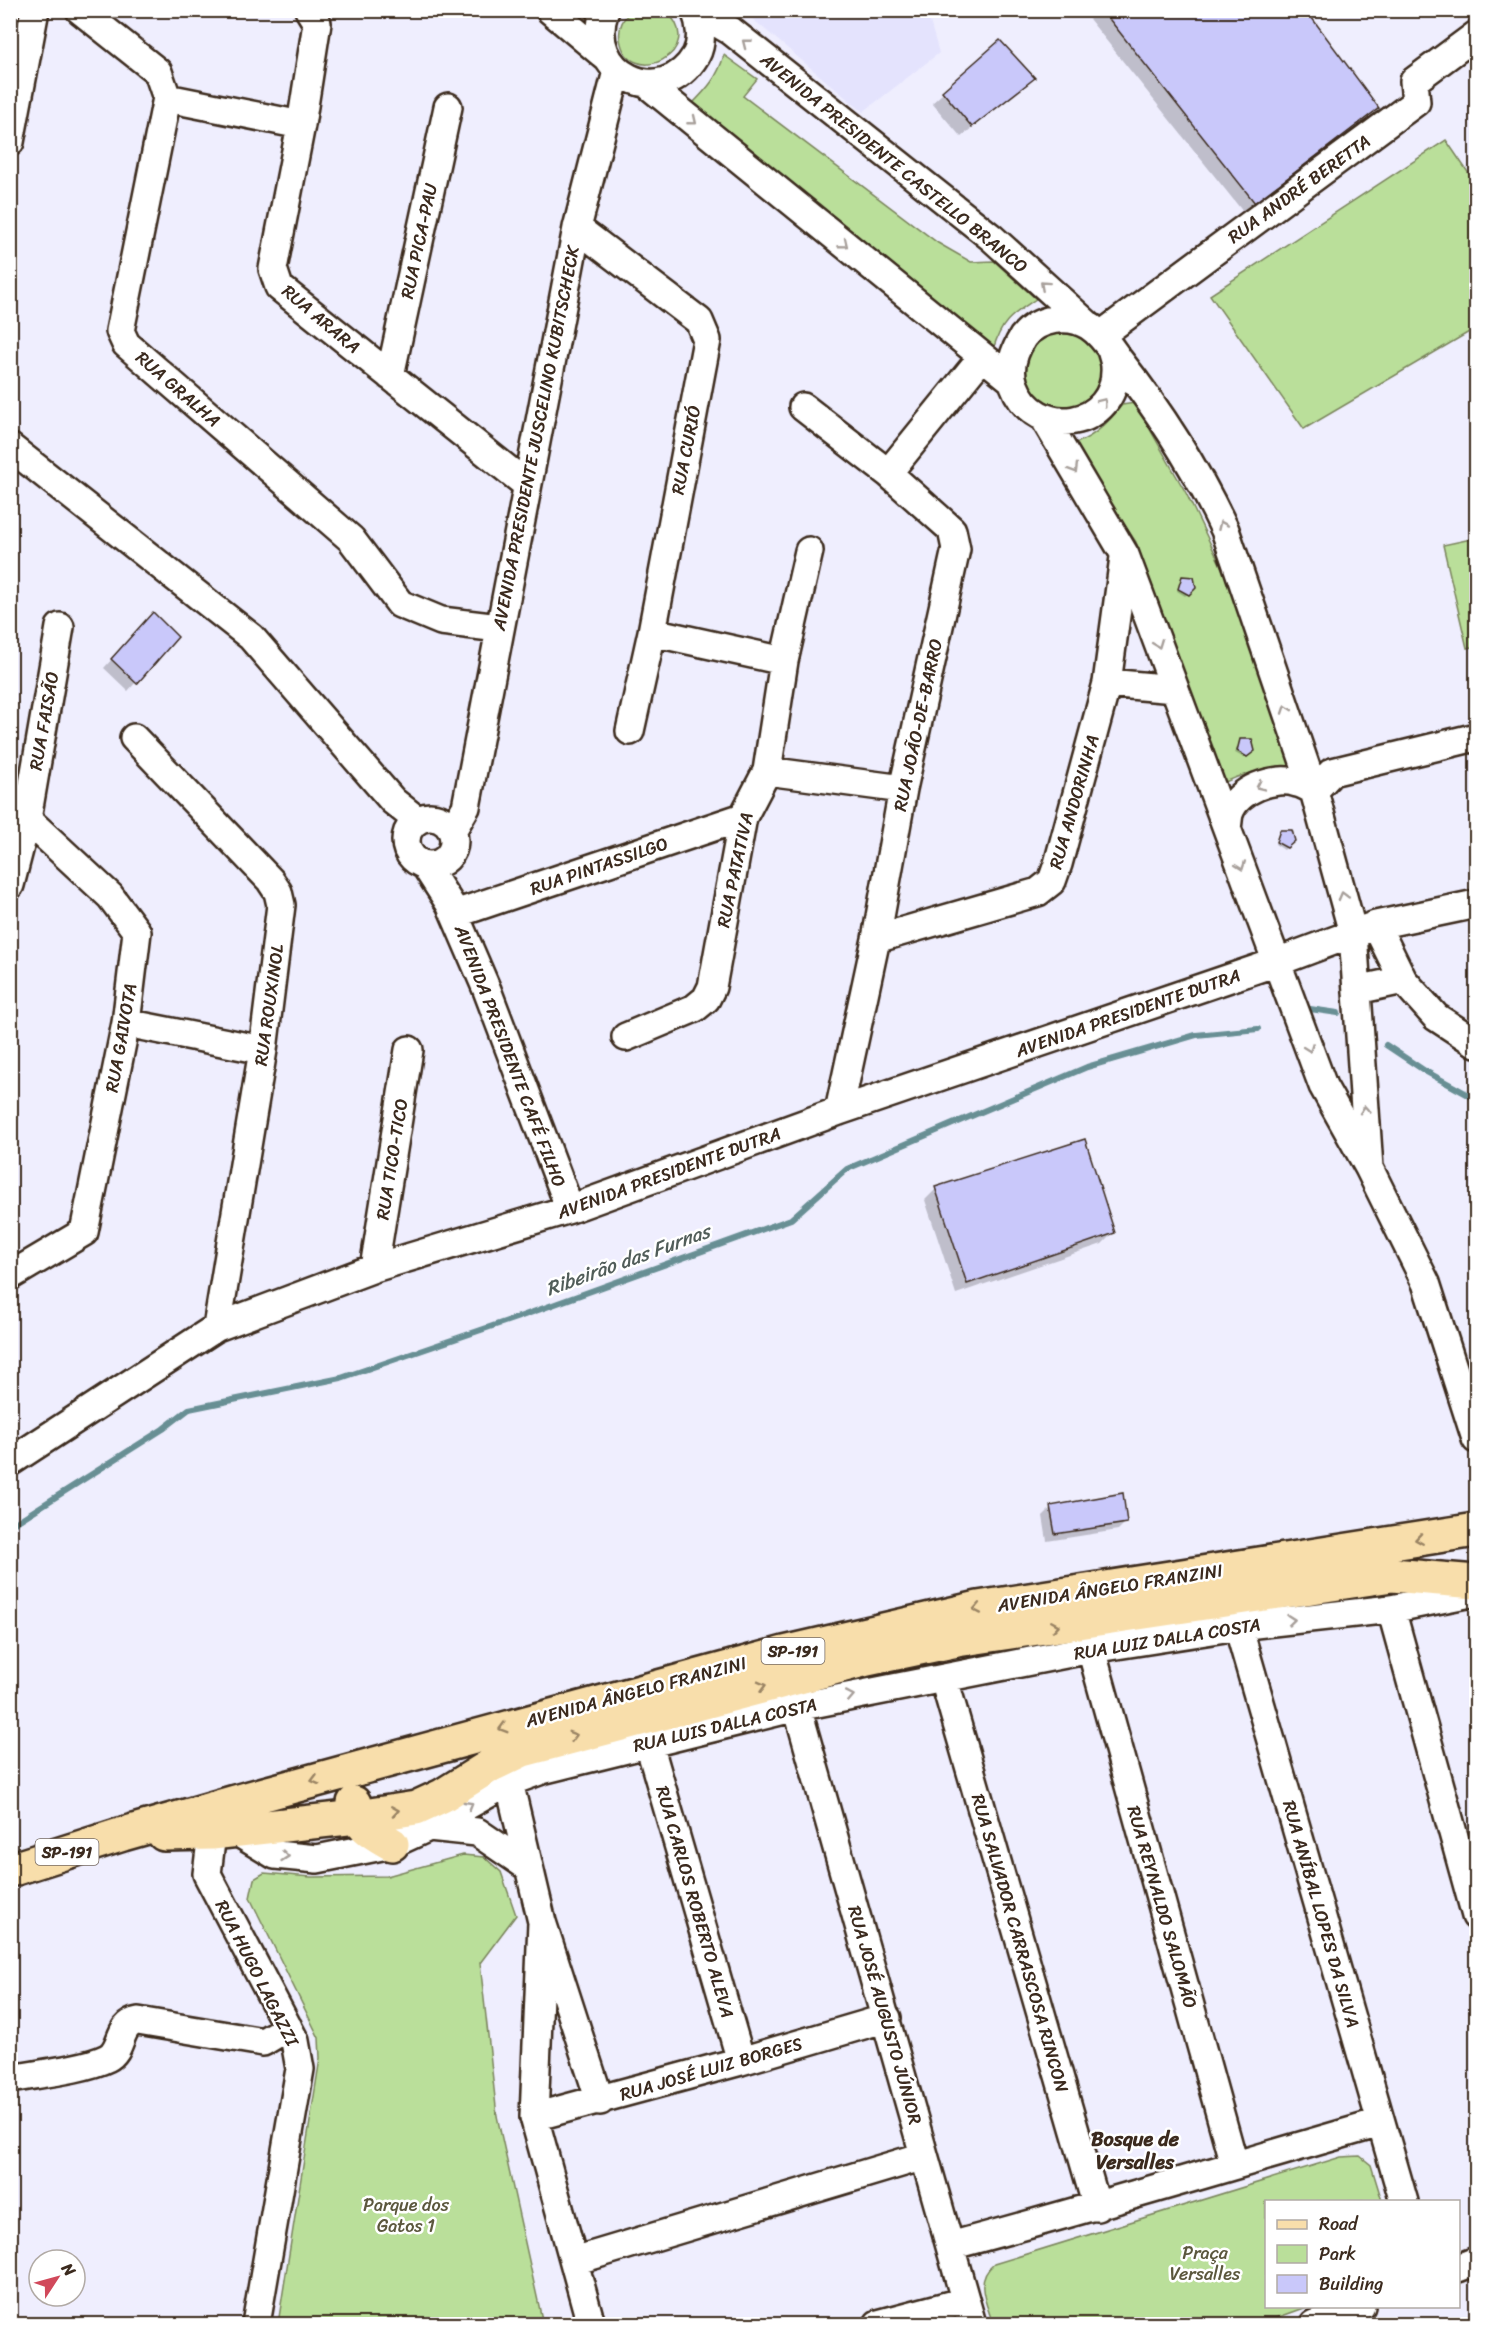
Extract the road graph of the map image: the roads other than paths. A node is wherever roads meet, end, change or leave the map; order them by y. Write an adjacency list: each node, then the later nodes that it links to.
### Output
1 (35, 10): 13 (street)
2 (80, 10): 10 (street)
3 (309, 10): 12 (street, RUA ARARA)
4 (550, 10): 8 (street)
5 (605, 10): 8 (street)
6 (695, 10): 9 (street); 15 (street, AVENIDA PRESIDENTE CASTELLO BRANCO, one-way to 6)
7 (1476, 35): 15 (street, RUA ANDRÉ BERETTA)
8 (611, 64): 9 (street); 14 (street, AVENIDA PRESIDENTE JUSCELINO KUBITSCHECK)
9 (647, 84): 16 (street, one-way to 16)
10 (167, 98): 12 (street); 27 (street, RUA GRALHA)
11 (448, 107): 17 (street, RUA PICA-PAU)
12 (301, 125): 17 (street, RUA ARARA)
13 (10, 142)
14 (577, 228): 23 (street, AVENIDA PRESIDENTE JUSCELINO KUBITSCHECK); 28 (street, RUA CURIÓ)
15 (1100, 336): 18 (street); 20 (street, one-way to 15); 37 (street, AVENIDA PRESIDENTE CASTELLO BRANCO, one-way to 15)
16 (982, 357): 18 (street); 22 (street)
17 (390, 376): 23 (street, RUA ARARA)
18 (1013, 381): 20 (street)
19 (804, 407): 22 (street, RUA JOÃO-DE-BARRO)
20 (1044, 418): 25 (street, one-way to 25)
21 (10, 447): 38 (street, AVENIDA PRESIDENTE CAFÉ FILHO)
22 (888, 473): 36 (street, RUA JOÃO-DE-BARRO)
23 (526, 485): 27 (street, AVENIDA PRESIDENTE JUSCELINO KUBITSCHECK)
24 (809, 551): 29 (street, RUA PATATIVA)
25 (1125, 555): 30 (street, RUA ANDORINHA); 31 (street, one-way to 31)
26 (60, 627): 40 (street, RUA FAISÃO)
27 (499, 628): 42 (street, AVENIDA PRESIDENTE JUSCELINO KUBITSCHECK)
28 (652, 632): 29 (street); 32 (street, RUA CURIÓ)
29 (784, 661): 35 (street, RUA PATATIVA)
30 (1107, 683): 31 (street); 48 (street, RUA ANDORINHA)
31 (1175, 688): 41 (street)
32 (630, 731)
33 (1476, 737): 37 (street)
34 (134, 738): 55 (street, RUA ROUXINOL)
35 (767, 771): 36 (street); 39 (street, RUA PATATIVA)
36 (903, 789): 48 (street, RUA JOÃO-DE-BARRO)
37 (1314, 791): 41 (street, one-way to 41); 47 (street, AVENIDA PRESIDENTE CASTELLO BRANCO, one-way to 37)
38 (393, 801): 42 (street, AVENIDA PRESIDENTE CAFÉ FILHO); 43 (street, AVENIDA PRESIDENTE CAFÉ FILHO)
39 (743, 817): 46 (street, RUA PINTASSILGO); 53 (street, RUA PATATIVA)
40 (19, 818): 44 (street, RUA FAISÃO); 52 (street, RUA GAIVOTA)
41 (1227, 828): 49 (street, one-way to 49)
42 (438, 831): 43 (street, AVENIDA PRESIDENTE JUSCELINO KUBITSCHECK); 43 (street); 46 (street, AVENIDA PRESIDENTE CAFÉ FILHO)
43 (416, 857): 46 (street, AVENIDA PRESIDENTE CAFÉ FILHO)
44 (10, 885)
45 (1476, 904): 47 (street, AVENIDA PRESIDENTE DUTRA)
46 (452, 909): 61 (street, AVENIDA PRESIDENTE CAFÉ FILHO)
47 (1365, 928): 49 (street, AVENIDA PRESIDENTE DUTRA); 50 (street); 51 (street, AVENIDA PRESIDENTE CASTELLO BRANCO)
48 (876, 939): 59 (street, RUA JOÃO-DE-BARRO)
49 (1277, 962): 58 (street, one-way to 58); 59 (street, AVENIDA PRESIDENTE DUTRA)
50 (1403, 980): 51 (street); 54 (street)
51 (1357, 990): 57 (street, AVENIDA PRESIDENTE CASTELLO BRANCO)
52 (126, 1023): 55 (street); 63 (street, RUA GAIVOTA)
53 (626, 1037)
54 (1476, 1043)
55 (263, 1050): 64 (street, RUA ROUXINOL)
56 (409, 1050): 62 (street, RUA TICO-TICO)
57 (1362, 1077): 58 (street); 60 (street, AVENIDA PRESIDENTE CASTELLO BRANCO, one-way to 57)
58 (1323, 1086): 60 (street)
59 (839, 1111): 61 (street, AVENIDA PRESIDENTE DUTRA)
60 (1369, 1168): 65 (street)
61 (570, 1209): 62 (street, AVENIDA PRESIDENTE DUTRA)
62 (374, 1268): 64 (street, AVENIDA PRESIDENTE DUTRA)
63 (10, 1276)
64 (217, 1327): 66 (street, AVENIDA PRESIDENTE DUTRA)
65 (1476, 1439)
66 (10, 1462)
67 (1476, 1530): 76 (main road, AVENIDA ÂNGELO FRANZINI / SP-191, one-way to 76)
68 (1476, 1582): 78 (main road, AVENIDA ÂNGELO FRANZINI / SP-191, one-way to 68)
69 (1476, 1592): 70 (street, RUA LUIZ DALLA COSTA)
70 (1391, 1609): 71 (street, RUA LUIZ DALLA COSTA, one-way to 70); 84 (street)
71 (1238, 1626): 72 (street, RUA LUIZ DALLA COSTA); 92 (street, RUA ANÍBAL LOPES DA SILVA)
72 (1091, 1649): 73 (street, RUA LUIZ DALLA COSTA); 94 (street, RUA REYNALDO SALOMÃO)
73 (944, 1678): 74 (street, RUA LUIS DALLA COSTA, one-way to 73); 96 (street, RUA SALVADOR CARRASCOSA RINCON)
74 (797, 1707): 75 (street, RUA LUIS DALLA COSTA); 86 (street, RUA JOSÉ AUGUSTO JÚNIOR)
75 (649, 1743): 77 (street, RUA LUIS DALLA COSTA); 88 (street, RUA CARLOS ROBERTO ALEVA)
76 (368, 1766): 78 (main road); 79 (main road, AVENIDA ÂNGELO FRANZINI / SP-191, one-way to 79)
77 (509, 1782): 80 (street, RUA LUIS DALLA COSTA, one-way to 77); 82 (street)
78 (357, 1817): 79 (main road, AVENIDA ÂNGELO FRANZINI / SP-191); 81 (main road)
79 (225, 1822): 81 (street, RUA LUIS DALLA COSTA, one-way to 81); 83 (main road, AVENIDA ÂNGELO FRANZINI / SP-191); 87 (street, RUA HUGO LAGAZZI)
80 (429, 1827): 81 (street, RUA LUIS DALLA COSTA); 82 (street)
81 (392, 1844)
82 (528, 1867): 85 (street)
83 (10, 1870)
84 (1476, 1916)
85 (542, 1922): 90 (street); 91 (street)
86 (886, 2018): 88 (street, RUA JOSÉ LUIZ BORGES); 93 (street, RUA JOSÉ AUGUSTO JÚNIOR)
87 (288, 2027): 89 (street); 103 (street, RUA HUGO LAGAZZI)
88 (741, 2061): 90 (street, RUA JOSÉ LUIZ BORGES)
89 (10, 2079)
90 (600, 2101): 91 (street, RUA JOSÉ LUIZ BORGES)
91 (534, 2117): 98 (street)
92 (1380, 2123): 94 (street); 95 (street, RUA ANÍBAL LOPES DA SILVA)
93 (924, 2156): 97 (street, RUA JOSÉ AUGUSTO JÚNIOR); 98 (street)
94 (1234, 2164): 96 (street)
95 (1403, 2200)
96 (1097, 2207): 97 (street)
97 (950, 2246): 102 (street, RUA JOSÉ AUGUSTO JÚNIOR)
98 (573, 2261): 104 (street)
99 (1476, 2261): 100 (street)
100 (1460, 2267)
101 (1358, 2308): 106 (street)
102 (968, 2313): 105 (street)
103 (256, 2325)
104 (591, 2325)
105 (878, 2325)
106 (1315, 2325)

